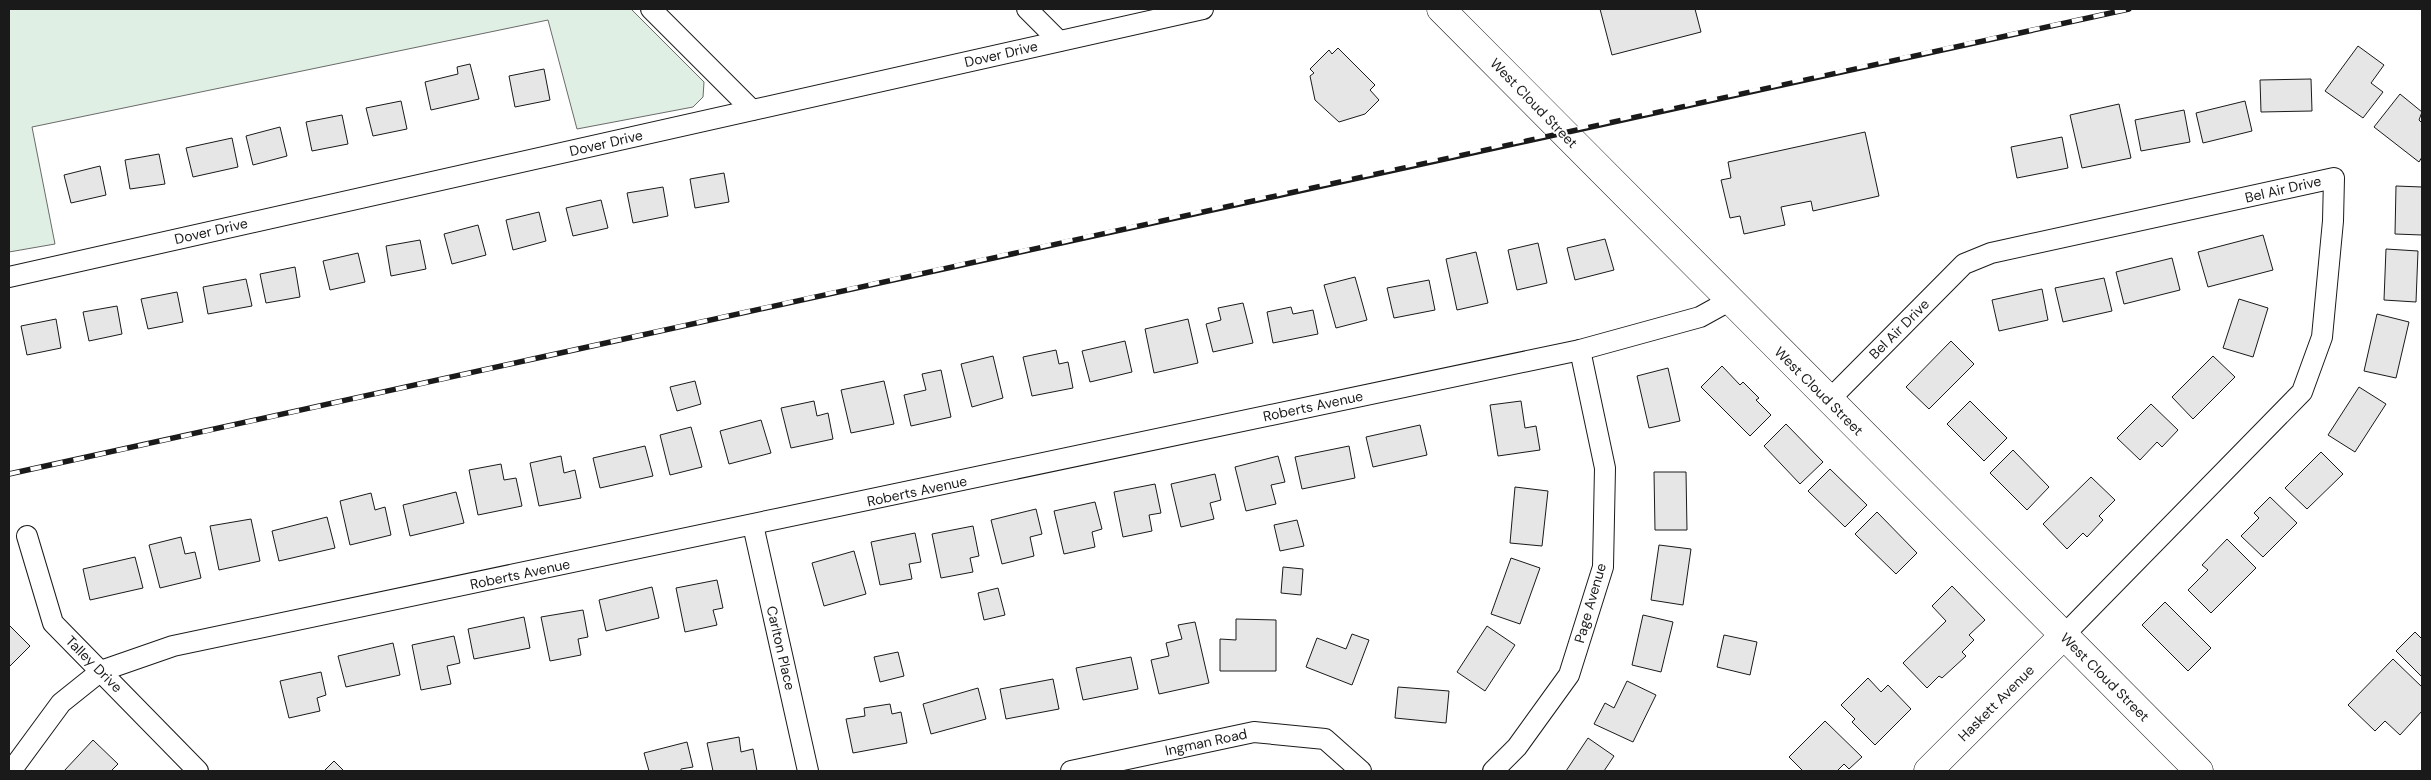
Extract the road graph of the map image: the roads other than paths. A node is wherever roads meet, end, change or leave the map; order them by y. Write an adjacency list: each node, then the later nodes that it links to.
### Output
1 (651, 9): 6 (street)
2 (1028, 9): 5 (street)
3 (1203, 9): 5 (street, Dover Drive)
4 (1442, 9): 8 (main road, West Cloud Street)
5 (1059, 41): 6 (street, Dover Drive)
6 (752, 110): 7 (street, Dover Drive)
7 (9, 277)
8 (1729, 301): 9 (street, Roberts Avenue); 10 (main road, West Cloud Street)
9 (1580, 350): 11 (street, Roberts Avenue); 20 (street, Page Avenue)
10 (1828, 401): 13 (main road, West Cloud Street); 13 (street, Bel Air Drive)
11 (753, 525): 14 (street, Roberts Avenue); 17 (street, Carlton Place)
12 (27, 536): 14 (street, Talley Drive)
13 (2064, 635): 21 (main road, Haskett Avenue); 22 (main road, West Cloud Street)
14 (101, 671): 15 (street, Roberts Avenue); 16 (street, Talley Drive)
15 (11, 771)
16 (198, 771)
17 (808, 771)
18 (1071, 771): 19 (street, Ingman Road)
19 (1360, 771)
20 (1493, 771)
21 (1928, 771)
22 (2198, 771)

